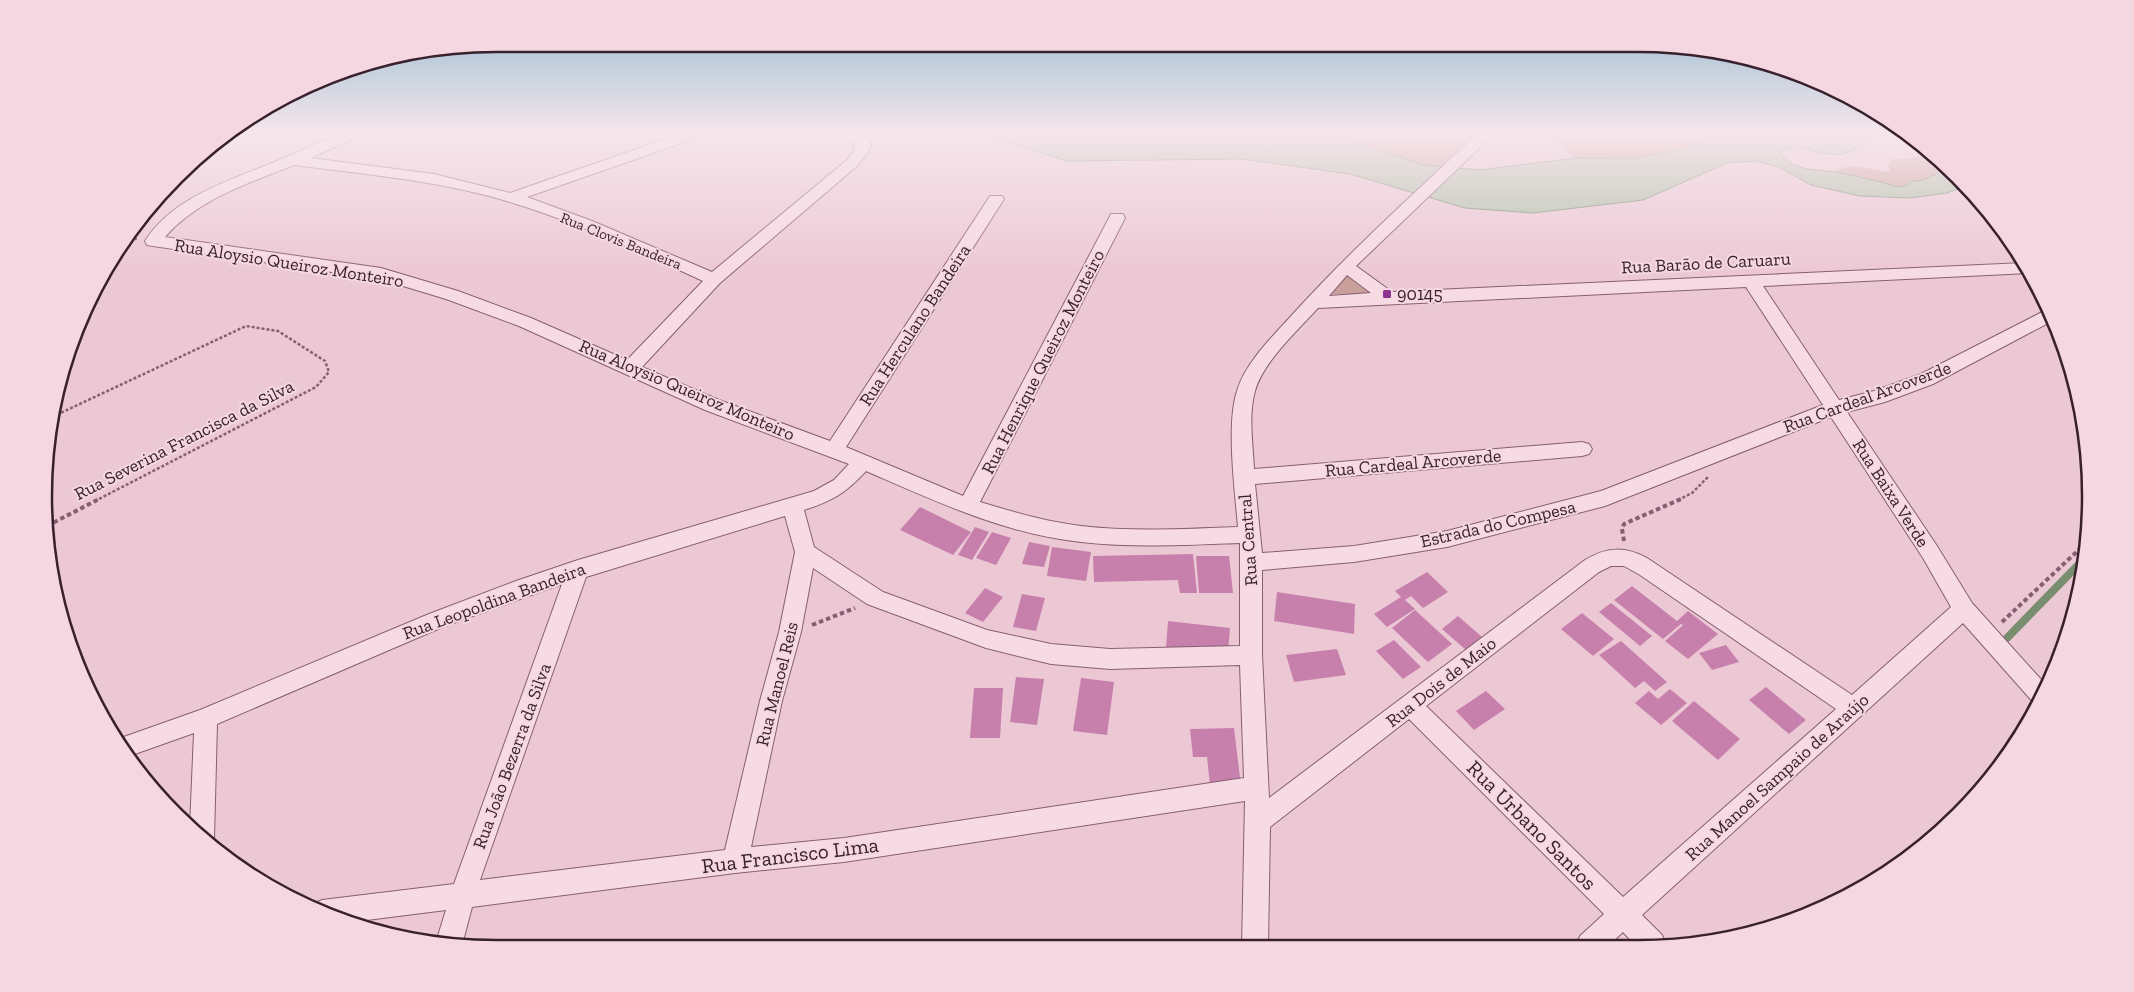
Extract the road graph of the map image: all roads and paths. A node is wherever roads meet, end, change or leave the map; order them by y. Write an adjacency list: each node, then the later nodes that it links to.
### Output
1 (245, 179): 16 (street, Rua Aloysio Queiroz Monteiro)
2 (423, 179): 6 (street, Rua Clovis Bandeira)
3 (560, 179): 6 (street)
4 (833, 179): 11 (street)
5 (1436, 179): 9 (street, Rua Central)
6 (510, 198): 11 (street, Rua Clovis Bandeira)
7 (996, 199): 20 (street, Rua Herculano Bandeira)
8 (1117, 218): 24 (street, Rua Henrique Queiroz Monteiro)
9 (1346, 266): 13 (street); 14 (street, Rua Central)
10 (2018, 268): 12 (street, Rua Barão de Caruaru)
11 (714, 280): 16 (street)
12 (1751, 282): 13 (street, Rua Barão de Caruaru); 17 (street, Rua Baixa Verde)
13 (1388, 298): 14 (street, Rua Barão de Caruaru)
14 (1311, 303): 23 (street, Rua Central)
15 (2044, 318): 17 (street, Rua Cardeal Arcoverde)
16 (631, 367): 20 (street, Rua Aloysio Queiroz Monteiro)
17 (1835, 408): 21 (street, Rua Cardeal Arcoverde); 34 (street, Rua Baixa Verde)
18 (60, 413): 26 (path, Rua Severina Francisca da Silva)
19 (1582, 449): 23 (street, Rua Cardeal Arcoverde)
20 (834, 450): 22 (street, Rua Aloysio Queiroz Monteiro)
21 (1727, 450): 30 (path); 31 (street, Estrada do Compesa)
22 (863, 462): 24 (street, Rua Aloysio Queiroz Monteiro); 25 (street, Rua Leopoldina Bandeira)
23 (1244, 477): 27 (street, Rua Central)
24 (968, 506): 27 (street, Rua Aloysio Queiroz Monteiro)
25 (793, 507): 29 (street, Rua Manoel Reis); 32 (street, Rua Leopoldina Bandeira)
26 (53, 523)
27 (1248, 536): 31 (street, Rua Central)
28 (2078, 550): 36 (path)
29 (805, 552): 33 (street); 35 (street, Rua Manoel Reis)
30 (1628, 558): 39 (street, Rua Dois de Maio); 40 (street)
31 (1252, 562): 37 (street, Rua Central)
32 (578, 569): 41 (street, Rua Leopoldina Bandeira); 47 (street, Rua João Bezerra da Silva)
33 (875, 598): 35 (path); 37 (street)
34 (1964, 608): 36 (street, Rua Baixa Verde); 40 (street, Rua Manoel Sampaio de Araújo)
35 (790, 632): 46 (street, Rua Manoel Reis)
36 (1986, 636): 38 (street, Rua Baixa Verde)
37 (1251, 655): 43 (street, Rua Central)
38 (2037, 690)
39 (1411, 706): 44 (street, Rua Dois de Maio); 49 (street, Rua Urbano Santos)
40 (1852, 708): 49 (street, Rua Manoel Sampaio de Araújo)
41 (206, 718): 42 (street, Rua Leopoldina Bandeira); 45 (street)
42 (129, 745)
43 (1256, 788): 44 (street, Rua Central); 46 (street, Rua Francisco Lima)
44 (1258, 821): 51 (street, Rua Central)
45 (202, 828)
46 (735, 861): 47 (street, Rua Francisco Lima)
47 (463, 894): 48 (street, Rua Francisco Lima); 50 (street, Rua João Bezerra da Silva)
48 (339, 911)
49 (1623, 915): 52 (street, Rua Manoel Sampaio de Araújo); 53 (street, Rua Urbano Santos)
50 (451, 937)
51 (1255, 940)
52 (1595, 940)
53 (1648, 940)

